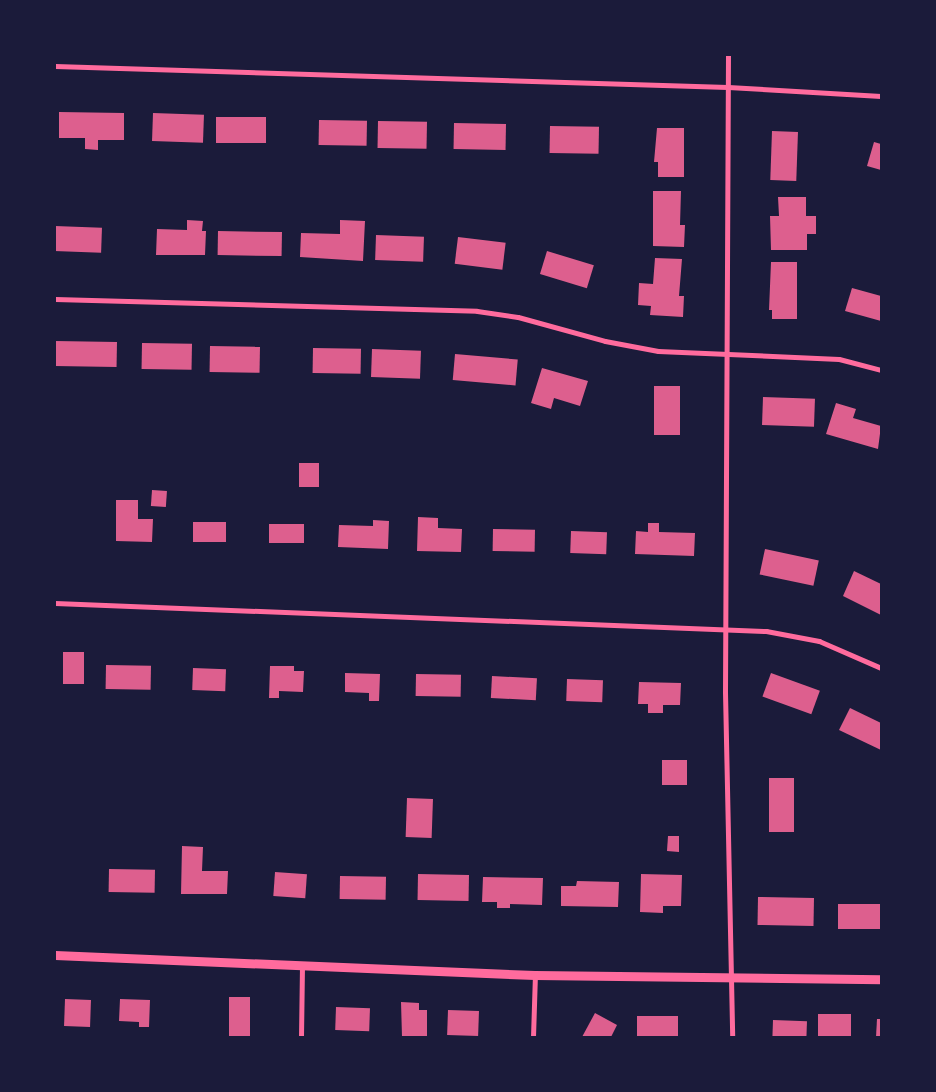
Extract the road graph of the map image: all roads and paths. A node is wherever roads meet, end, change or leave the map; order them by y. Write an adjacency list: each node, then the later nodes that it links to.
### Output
1 (728, 55): 3 (street)
2 (55, 66): 3 (street)
3 (728, 87): 4 (street); 6 (street)
4 (881, 96)
5 (55, 299): 6 (street)
6 (726, 356): 7 (street); 9 (street)
7 (881, 370)
8 (55, 603): 9 (street)
9 (725, 629): 10 (street); 14 (street)
10 (881, 668)
11 (55, 955): 12 (street)
12 (302, 966): 13 (street); 16 (street)
13 (535, 975): 14 (street); 17 (street)
14 (728, 977): 15 (street); 18 (street)
15 (881, 979)
16 (301, 1037)
17 (533, 1037)
18 (732, 1037)

